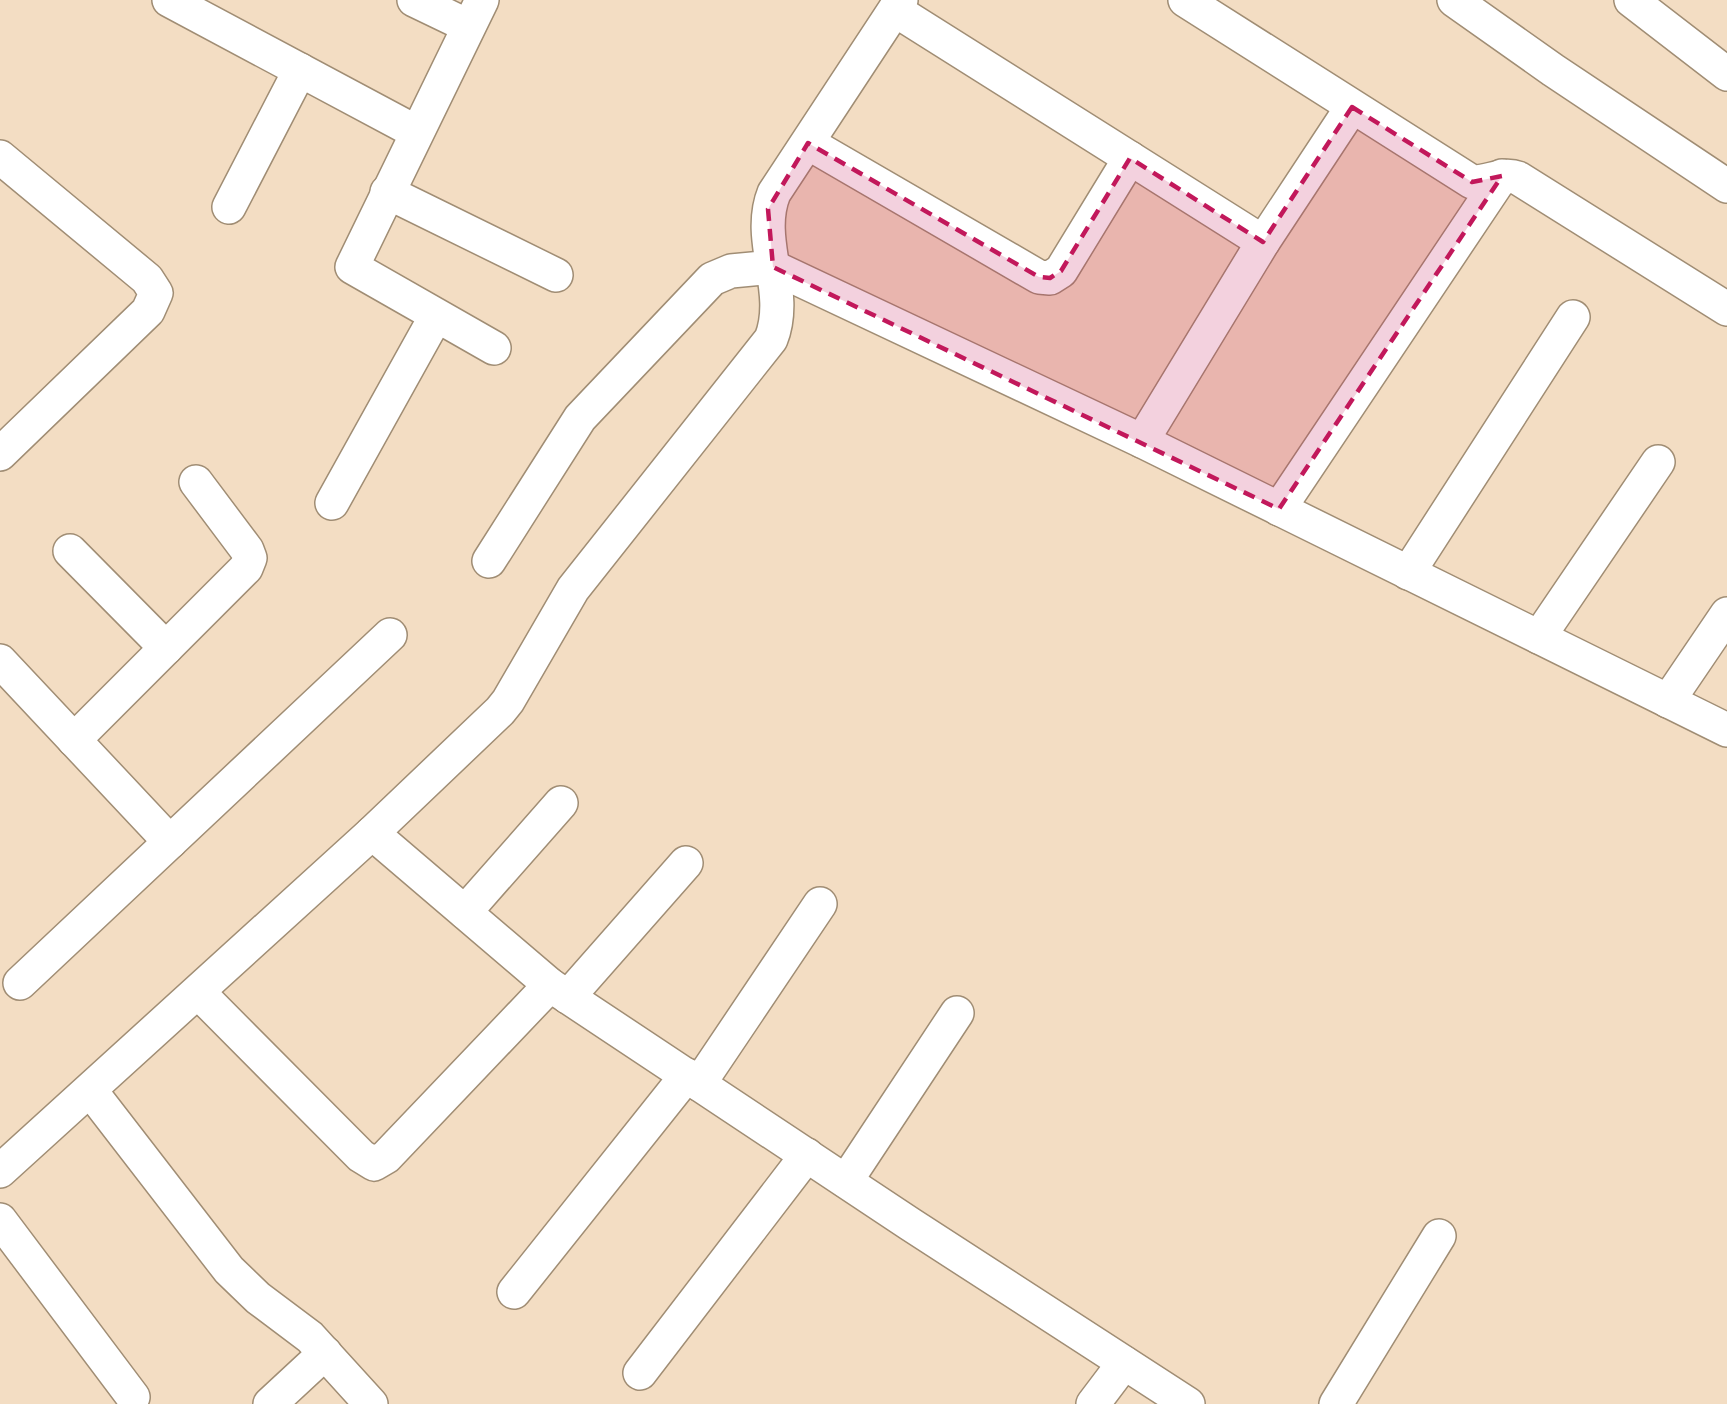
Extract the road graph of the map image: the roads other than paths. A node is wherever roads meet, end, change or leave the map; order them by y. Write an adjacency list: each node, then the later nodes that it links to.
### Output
1 (169, 0): 8 (street)
2 (414, 0): 7 (street)
3 (1185, 0): 10 (street)
4 (1454, 0): 16 (street)
5 (1631, 0): 9 (street)
6 (898, 5): 12 (street); 14 (street)
7 (475, 13): 11 (street)
8 (300, 70): 11 (street); 18 (street)
9 (1727, 74)
10 (1352, 107): 15 (street); 19 (street)
11 (416, 132): 17 (street)
12 (808, 143): 14 (street); 20 (street)
13 (0, 158): 27 (street)
14 (1130, 158): 19 (street)
15 (1502, 176): 22 (street); 31 (street)
16 (1727, 186)
17 (387, 192): 21 (street); 23 (street)
18 (229, 207)
19 (1263, 242): 26 (street)
20 (773, 267): 26 (street); 33 (street); 44 (street)
21 (556, 275)
22 (1727, 309)
23 (436, 316): 25 (street); 30 (street)
24 (1572, 317): 34 (street)
25 (494, 348)
26 (1142, 441): 31 (street)
27 (0, 454)
28 (1658, 462): 37 (street)
29 (195, 482): 38 (street)
30 (332, 503)
31 (1279, 509): 34 (street)
32 (70, 551): 38 (street)
33 (489, 561)
34 (1408, 573): 37 (street)
35 (1727, 614): 40 (street)
36 (390, 635): 45 (street)
37 (1539, 638): 40 (street)
38 (166, 648): 42 (street)
39 (0, 661): 42 (street)
40 (1668, 701): 41 (street)
41 (1727, 730)
42 (74, 740): 45 (street)
43 (561, 803): 48 (street)
44 (372, 833): 48 (street); 51 (street)
45 (170, 842): 49 (street)
46 (686, 863): 50 (street)
47 (820, 904): 53 (street)
48 (465, 912): 50 (street)
49 (20, 983)
50 (559, 991): 51 (street); 53 (street)
51 (198, 992): 54 (street)
52 (957, 1013): 57 (street)
53 (693, 1079): 55 (street); 60 (street)
54 (90, 1090): 56 (street); 61 (street)
55 (807, 1155): 57 (street); 63 (street)
56 (0, 1171)
57 (846, 1181): 62 (street)
58 (0, 1220): 64 (street)
59 (1439, 1236): 69 (street)
60 (513, 1292)
61 (325, 1353): 65 (street); 66 (street)
62 (1124, 1363): 67 (street); 68 (street)
63 (640, 1373)
64 (133, 1397)
65 (270, 1404)
66 (371, 1404)
67 (1093, 1404)
68 (1188, 1404)
69 (1335, 1404)

